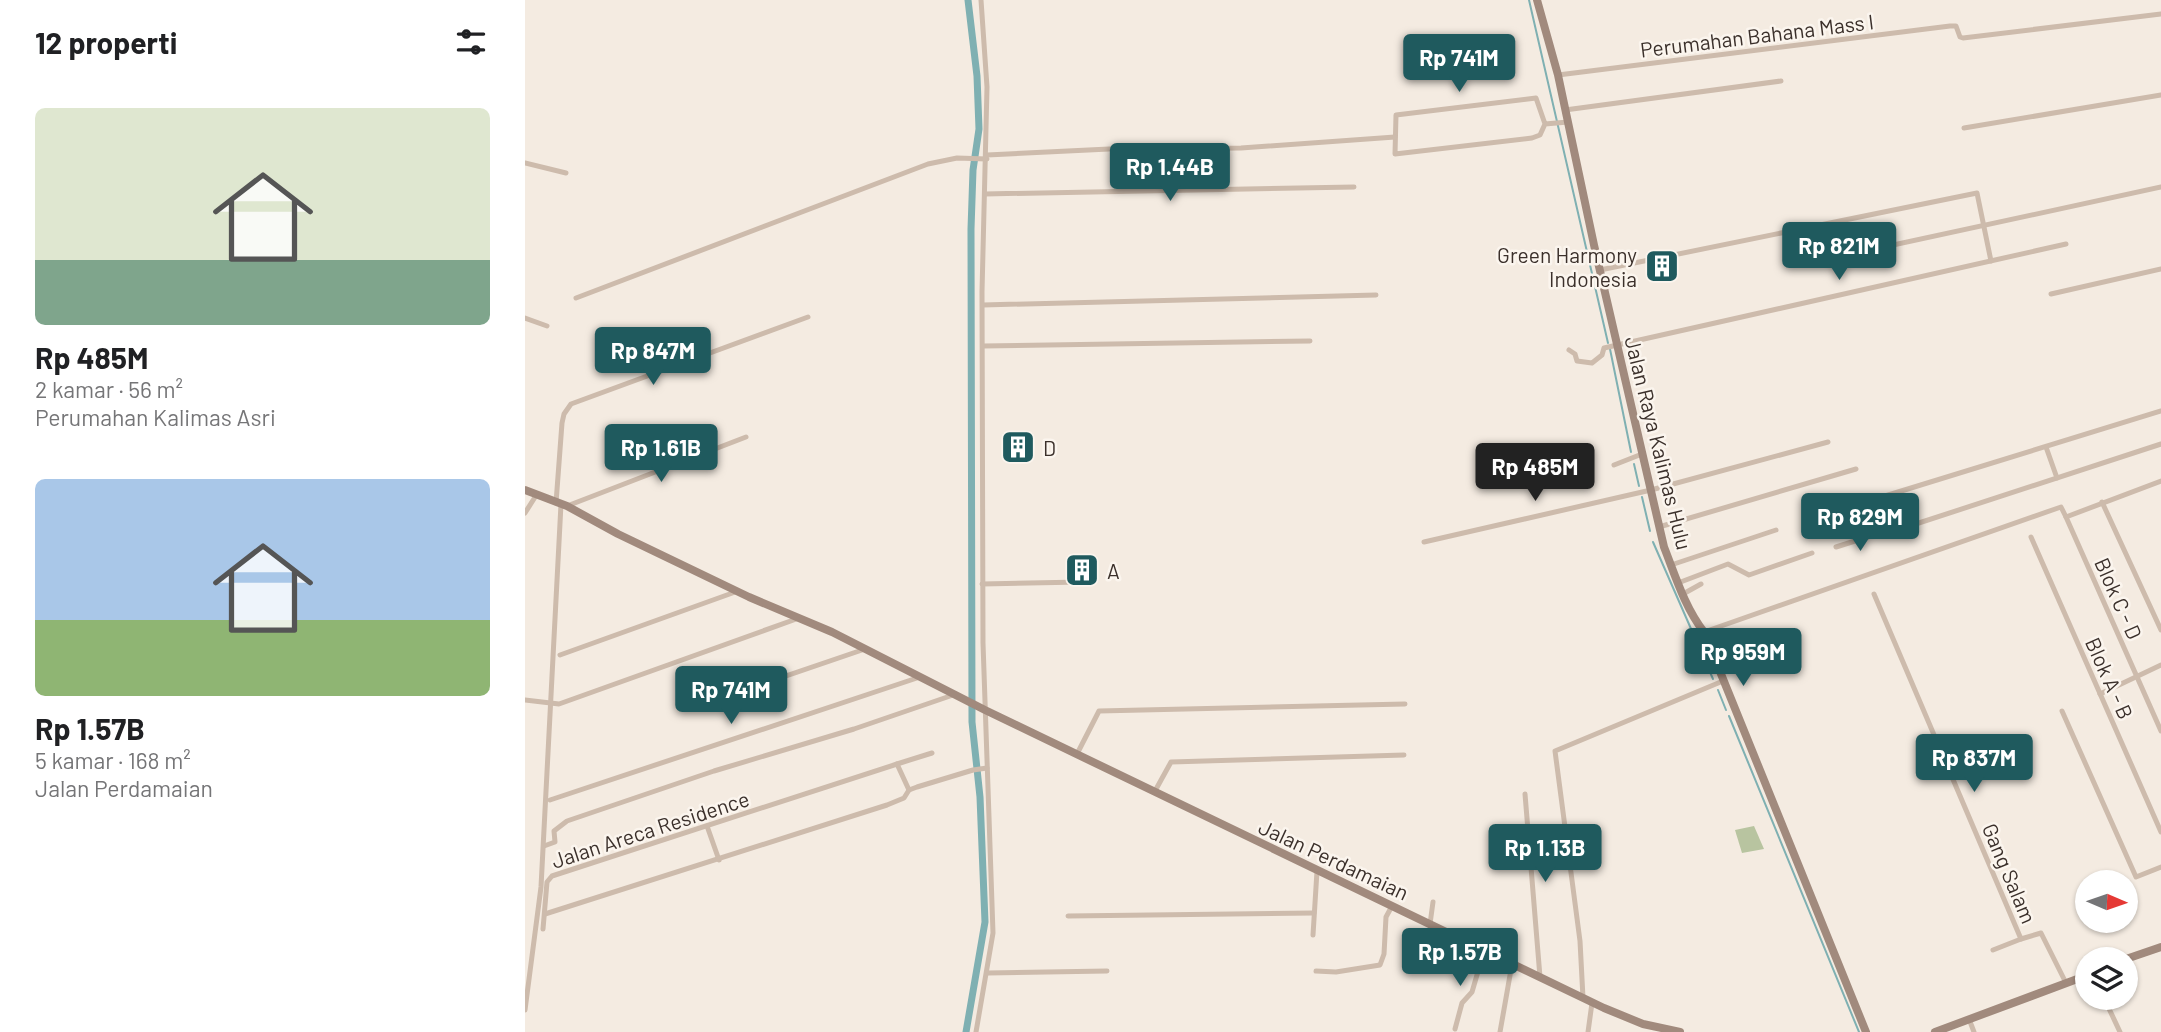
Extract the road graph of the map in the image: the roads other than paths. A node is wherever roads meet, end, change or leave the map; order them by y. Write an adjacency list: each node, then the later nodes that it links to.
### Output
1 (981, 0): 12 (street)
2 (1537, 0): 4 (street, Jalan Raya Kalimas Hulu)
3 (2161, 14): 4 (street, Perumahan Bahana Mass I)
4 (1558, 75): 7 (street, Jalan Raya Kalimas Hulu)
5 (1781, 81): 7 (street)
6 (2161, 95): 10 (street)
7 (1565, 110): 8 (street, Jalan Raya Kalimas Hulu)
8 (1561, 122): 9 (street); 23 (street, Jalan Raya Kalimas Hulu)
9 (1545, 124): 11 (street); 11 (street)
10 (1964, 128)
11 (1395, 137): 12 (street)
12 (985, 158): 17 (street); 26 (street)
13 (525, 163): 14 (street)
14 (566, 173)
15 (1354, 187): 17 (street)
16 (2161, 187): 18 (street)
17 (985, 194): 27 (street)
18 (1984, 225): 20 (street); 21 (street); 23 (street)
19 (2066, 244): 21 (street)
20 (1847, 255)
21 (1991, 261): 33 (street)
22 (2161, 269): 24 (street)
23 (1600, 270): 33 (street, Jalan Raya Kalimas Hulu)
24 (2051, 294)
25 (1377, 295): 27 (street)
26 (576, 298)
27 (983, 305): 32 (street)
28 (808, 317): 49 (street)
29 (525, 318): 30 (street)
30 (547, 326)
31 (1310, 341): 32 (street)
32 (983, 346): 62 (street)
33 (1612, 347): 34 (street); 40 (street, Jalan Raya Kalimas Hulu)
34 (1569, 351)
35 (2161, 412): 39 (street)
36 (746, 437): 49 (street)
37 (1828, 442): 46 (street)
38 (2161, 444): 43 (street)
39 (2046, 447): 43 (street); 54 (street)
40 (1642, 454): 41 (street); 46 (street, Jalan Raya Kalimas Hulu)
41 (1614, 465)
42 (1856, 469): 52 (street)
43 (2057, 478): 54 (street)
44 (2161, 481): 48 (street)
45 (525, 490): 47 (street, Jalan Perdamaian)
46 (1651, 490): 52 (street, Jalan Raya Kalimas Hulu); 56 (street)
47 (535, 496): 49 (street, Jalan Perdamaian); 50 (street)
48 (2102, 502): 51 (street); 68 (street)
49 (562, 504): 64 (street, Jalan Perdamaian); 80 (street)
50 (525, 513)
51 (2066, 516): 69 (street); 73 (street, Blok C - D)
52 (1659, 527): 59 (street, Jalan Raya Kalimas Hulu)
53 (1776, 530): 59 (street)
54 (1877, 534): 57 (street)
55 (2031, 537): 78 (street, Blok A - B)
56 (1424, 542)
57 (1836, 547)
58 (1812, 553): 61 (street)
59 (1671, 565): 61 (street, Jalan Raya Kalimas Hulu)
60 (1082, 582): 62 (street)
61 (1678, 583): 65 (street, Jalan Raya Kalimas Hulu)
62 (982, 584): 82 (street)
63 (1700, 584): 65 (street)
64 (738, 592): 67 (street, Jalan Perdamaian); 71 (street)
65 (1683, 594): 69 (street, Jalan Raya Kalimas Hulu)
66 (1874, 594): 108 (street, Gang Salam)
67 (799, 618): 70 (street, Jalan Perdamaian); 80 (street)
68 (2161, 631)
69 (1704, 632): 75 (street, Jalan Raya Kalimas Hulu)
70 (865, 649): 74 (street, Jalan Perdamaian); 76 (street)
71 (560, 655)
72 (2161, 664): 73 (street)
73 (2136, 676): 78 (street); 84 (street, Blok C - D)
74 (920, 677): 77 (street, Jalan Perdamaian); 93 (street)
75 (1723, 681): 120 (street); 130 (street, Jalan Raya Kalimas Hulu)
76 (733, 694)
77 (956, 694): 82 (street, Jalan Perdamaian); 96 (street)
78 (2100, 694): 95 (street, Blok A - B)
79 (525, 700): 80 (street)
80 (550, 704): 96 (street)
81 (1405, 704): 86 (street)
82 (981, 707): 86 (street, Jalan Perdamaian); 89 (street)
83 (2062, 711): 98 (street)
84 (2161, 731)
85 (932, 753): 88 (street, Jalan Areca Residence)
86 (1077, 754): 91 (street, Jalan Perdamaian)
87 (1404, 755): 91 (street)
88 (897, 764): 90 (street); 94 (street, Jalan Areca Residence)
89 (987, 768): 90 (street); 116 (street)
90 (909, 790): 97 (street)
91 (1155, 791): 99 (street, Jalan Perdamaian)
92 (1525, 794): 117 (street)
93 (550, 800)
94 (707, 826): 97 (street); 103 (street, Jalan Areca Residence)
95 (2161, 832)
96 (544, 846): 122 (street)
97 (719, 860): 103 (street)
98 (2161, 867)
99 (1317, 871): 101 (street, Jalan Perdamaian); 102 (street)
100 (1433, 902): 105 (street)
101 (1392, 906): 105 (street, Jalan Perdamaian); 115 (street)
102 (1314, 913): 104 (street); 107 (street)
103 (545, 914): 106 (street)
104 (1068, 916)
105 (1430, 924): 111 (street, Jalan Perdamaian)
106 (543, 929)
107 (1313, 934)
108 (2021, 939): 110 (street); 119 (street, Gang Salam)
109 (2161, 947): 112 (street)
110 (1993, 950)
111 (1484, 951): 113 (street, Jalan Perdamaian); 125 (street)
112 (2138, 955)
113 (1512, 964): 117 (street, Jalan Perdamaian); 127 (street)
114 (1107, 971): 116 (street)
115 (1316, 971)
116 (988, 973): 126 (street)
117 (1540, 977): 120 (street, Jalan Perdamaian)
118 (2075, 980): 119 (street)
119 (2066, 983): 124 (street)
120 (1583, 998): 121 (street, Jalan Perdamaian)
121 (1592, 1003): 128 (street); 129 (street, Jalan Perdamaian)
122 (525, 1010)
123 (2110, 1010): 133 (street)
124 (1969, 1019): 131 (street); 132 (street)
125 (1455, 1028)
126 (975, 1032)
127 (1500, 1032)
128 (1588, 1032)
129 (1680, 1032)
130 (1865, 1032)
131 (1935, 1032)
132 (1974, 1032)
133 (2120, 1032)

